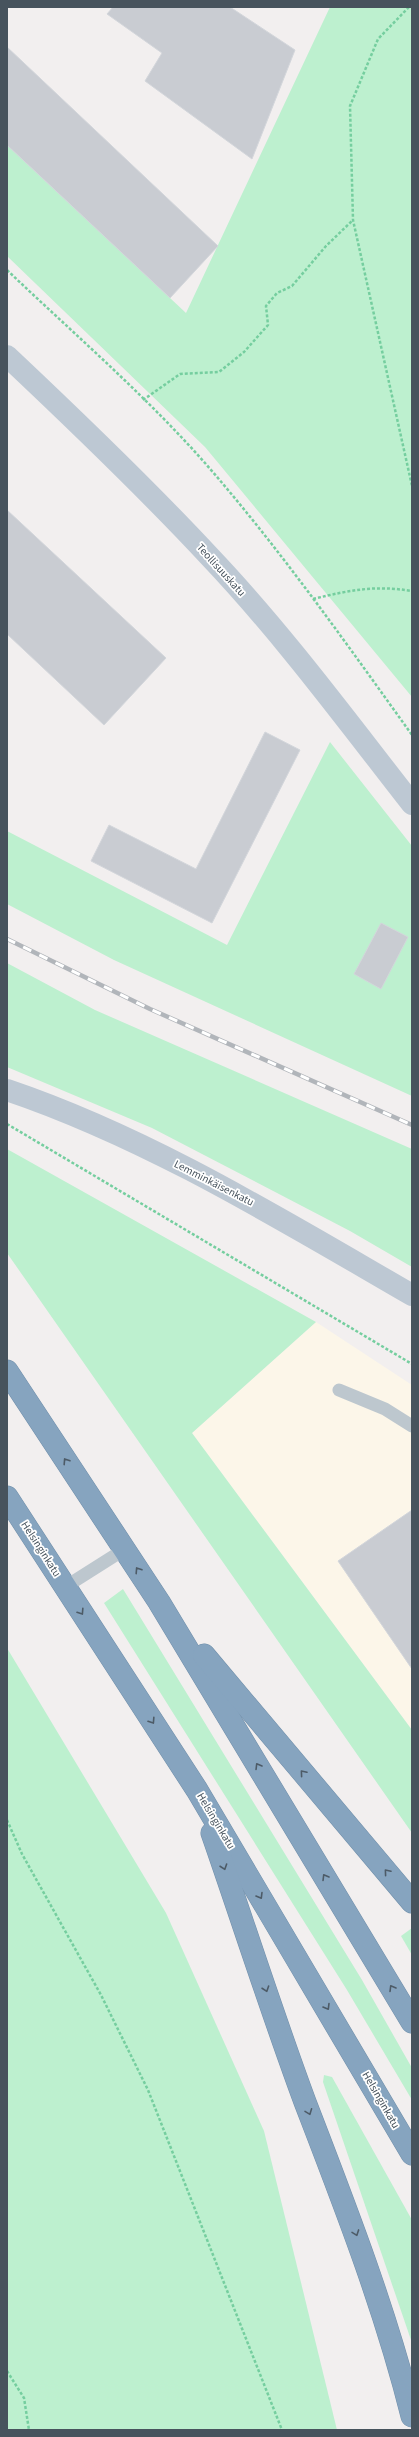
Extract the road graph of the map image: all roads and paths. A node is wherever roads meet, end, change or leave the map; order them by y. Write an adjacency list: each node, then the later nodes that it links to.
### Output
1 (409, 7): 2 (path)
2 (353, 220): 5 (path); 6 (path)
3 (7, 270): 5 (path)
4 (7, 356): 10 (street, Teollisuuskatu)
5 (143, 400): 8 (path)
6 (412, 486)
7 (412, 591): 8 (path)
8 (314, 599): 9 (path)
9 (412, 736)
10 (412, 804)
11 (7, 1090): 13 (street, Lemminkäisenkatu)
12 (7, 1124): 14 (path)
13 (412, 1295)
14 (412, 1364)
15 (7, 1372): 19 (highway, one-way to 15)
16 (339, 1390): 17 (lane)
17 (412, 1426)
18 (7, 1497): 20 (highway, Helsinginkatu)
19 (125, 1550): 20 (lane); 21 (highway, one-way to 19)
20 (65, 1587): 22 (highway, Helsinginkatu, one-way to 22)
21 (159, 1602): 24 (highway, one-way to 21); 25 (highway, one-way to 21)
22 (197, 1790): 26 (highway, Helsinginkatu, one-way to 26); 28 (highway, one-way to 28)
23 (7, 1820): 30 (path)
24 (412, 1902)
25 (412, 2022)
26 (412, 2154)
27 (7, 2371): 29 (path)
28 (412, 2416)
29 (30, 2430)
30 (282, 2430)

